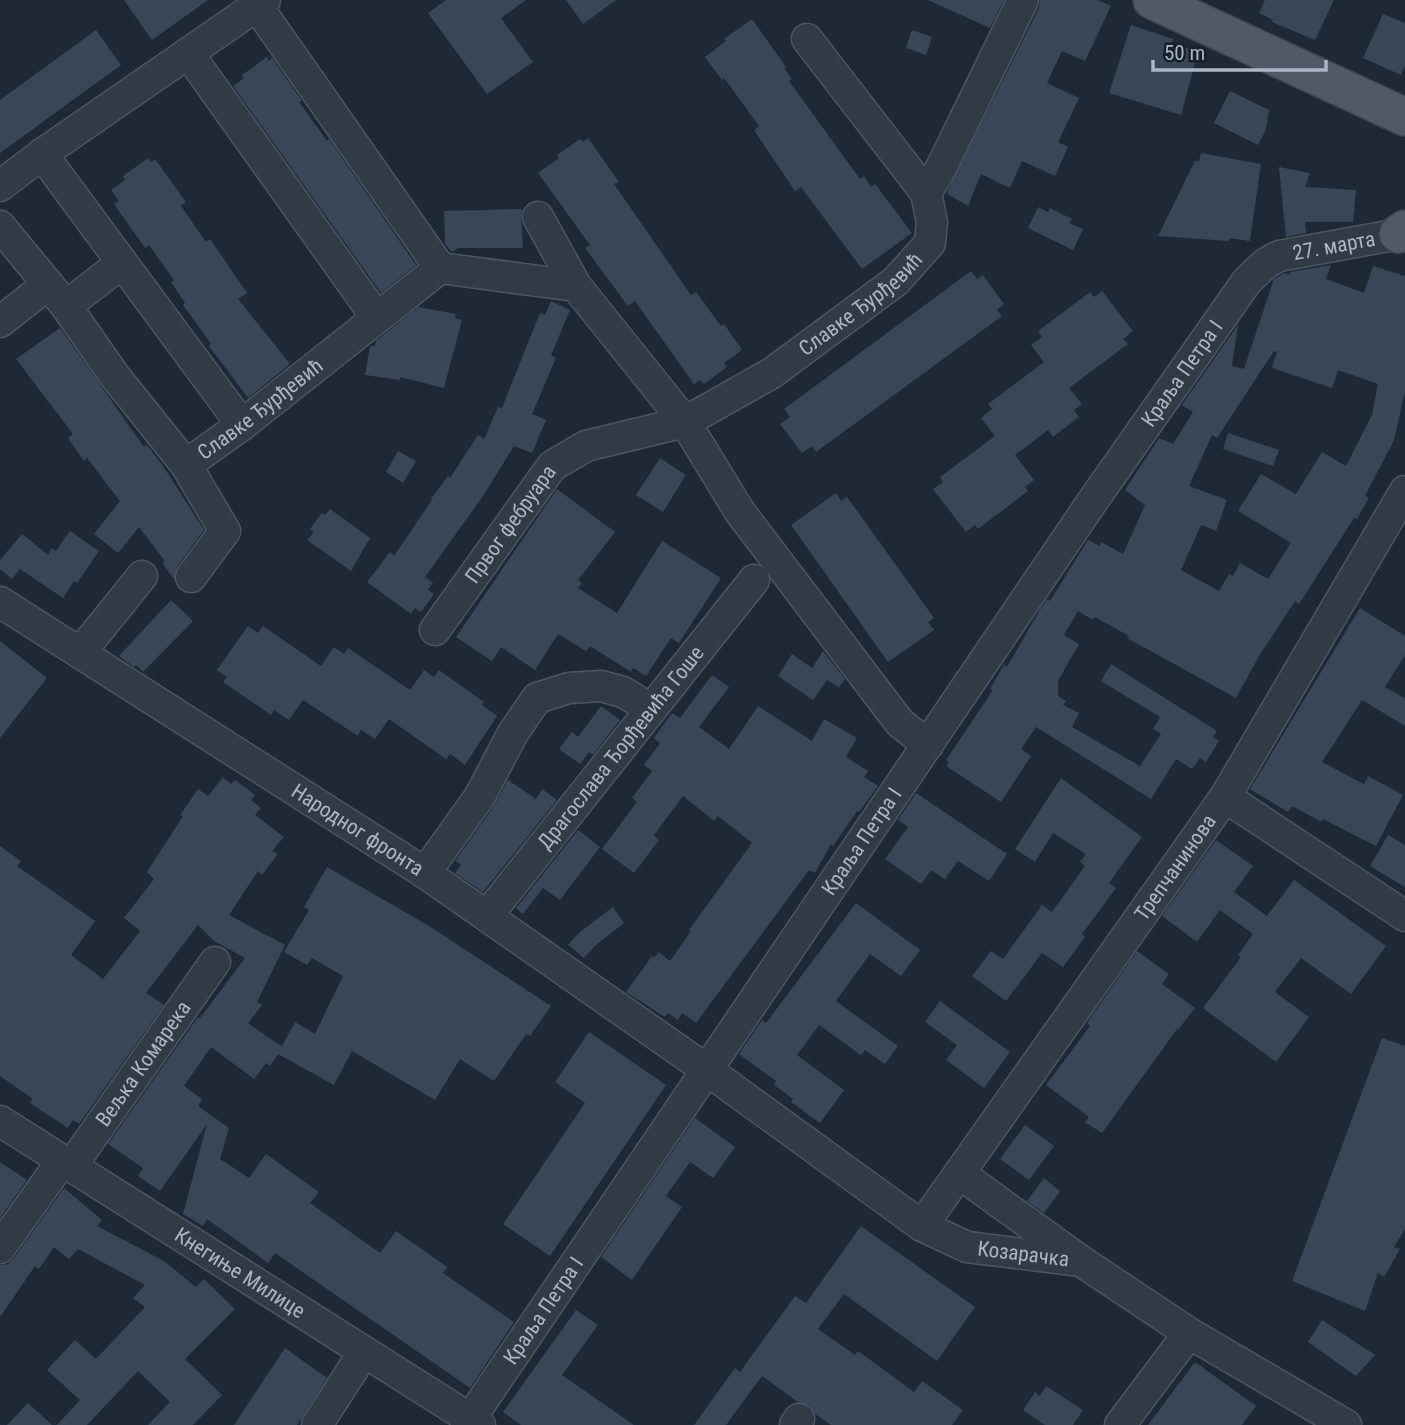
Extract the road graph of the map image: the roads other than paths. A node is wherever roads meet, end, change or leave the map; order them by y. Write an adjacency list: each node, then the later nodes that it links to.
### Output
1 (1023, 0): 9 (street)
2 (1152, 0): 6 (main road)
3 (261, 3): 5 (street); 15 (street)
4 (807, 39): 9 (street, Славке Ђурђевић)
5 (188, 53): 7 (street); 18 (street)
6 (1405, 117)
7 (42, 154): 8 (street); 13 (street)
8 (0, 186)
9 (926, 193): 20 (street, Славке Ђурђевић)
10 (538, 217): 16 (street)
11 (1403, 232): 14 (street, 27. марта)
12 (4, 241): 17 (street, Славке Ђурђевић)
13 (122, 262): 17 (street); 21 (street)
14 (1266, 263): 31 (street, Краља Петра I)
15 (440, 268): 16 (street); 18 (street, Славке Ђурђевић)
16 (576, 286): 20 (street)
17 (57, 296): 19 (street); 22 (street, Славке Ђурђевић)
18 (377, 318): 21 (street, Славке Ђурђевић)
19 (0, 322)
20 (685, 422): 28 (street, Првог фебруара); 31 (street)
21 (242, 425): 22 (street, Славке Ђурђевић)
22 (186, 465): 25 (street)
23 (1405, 491): 32 (street, Трепчанинова)
24 (142, 576): 29 (street)
25 (191, 577)
26 (754, 580): 30 (street, Драгослава Ђорђевића Гоше)
27 (0, 602): 29 (street, Народног фронта)
28 (435, 630)
29 (80, 653): 33 (street, Народног фронта)
30 (651, 709): 33 (street); 34 (street, Драгослава Ђорђевића Гоше)
31 (928, 745): 37 (street, Краља Петра I)
32 (1226, 797): 35 (street); 40 (street, Трепчанинова)
33 (425, 873): 34 (street, Народног фронта)
34 (487, 916): 37 (street, Народног фронта)
35 (1405, 916)
36 (215, 962): 39 (street, Вељка Комарека)
37 (707, 1070): 41 (street, Козарачка); 46 (street, Краља Петра I)
38 (0, 1121): 39 (street, Кнегиње Милице)
39 (67, 1163): 42 (street, Вељка Комарека); 45 (street, Кнегиње Милице)
40 (960, 1174): 41 (street, Трепчанинова); 43 (street)
41 (922, 1226): 43 (street, Козарачка)
42 (0, 1248)
43 (1081, 1261): 44 (street, Козарачка)
44 (1189, 1333): 48 (street); 49 (street, Козарачка)
45 (364, 1352): 46 (street, Кнегиње Милице); 47 (street)
46 (472, 1423)
47 (317, 1425)
48 (1120, 1425)
49 (1346, 1425)

